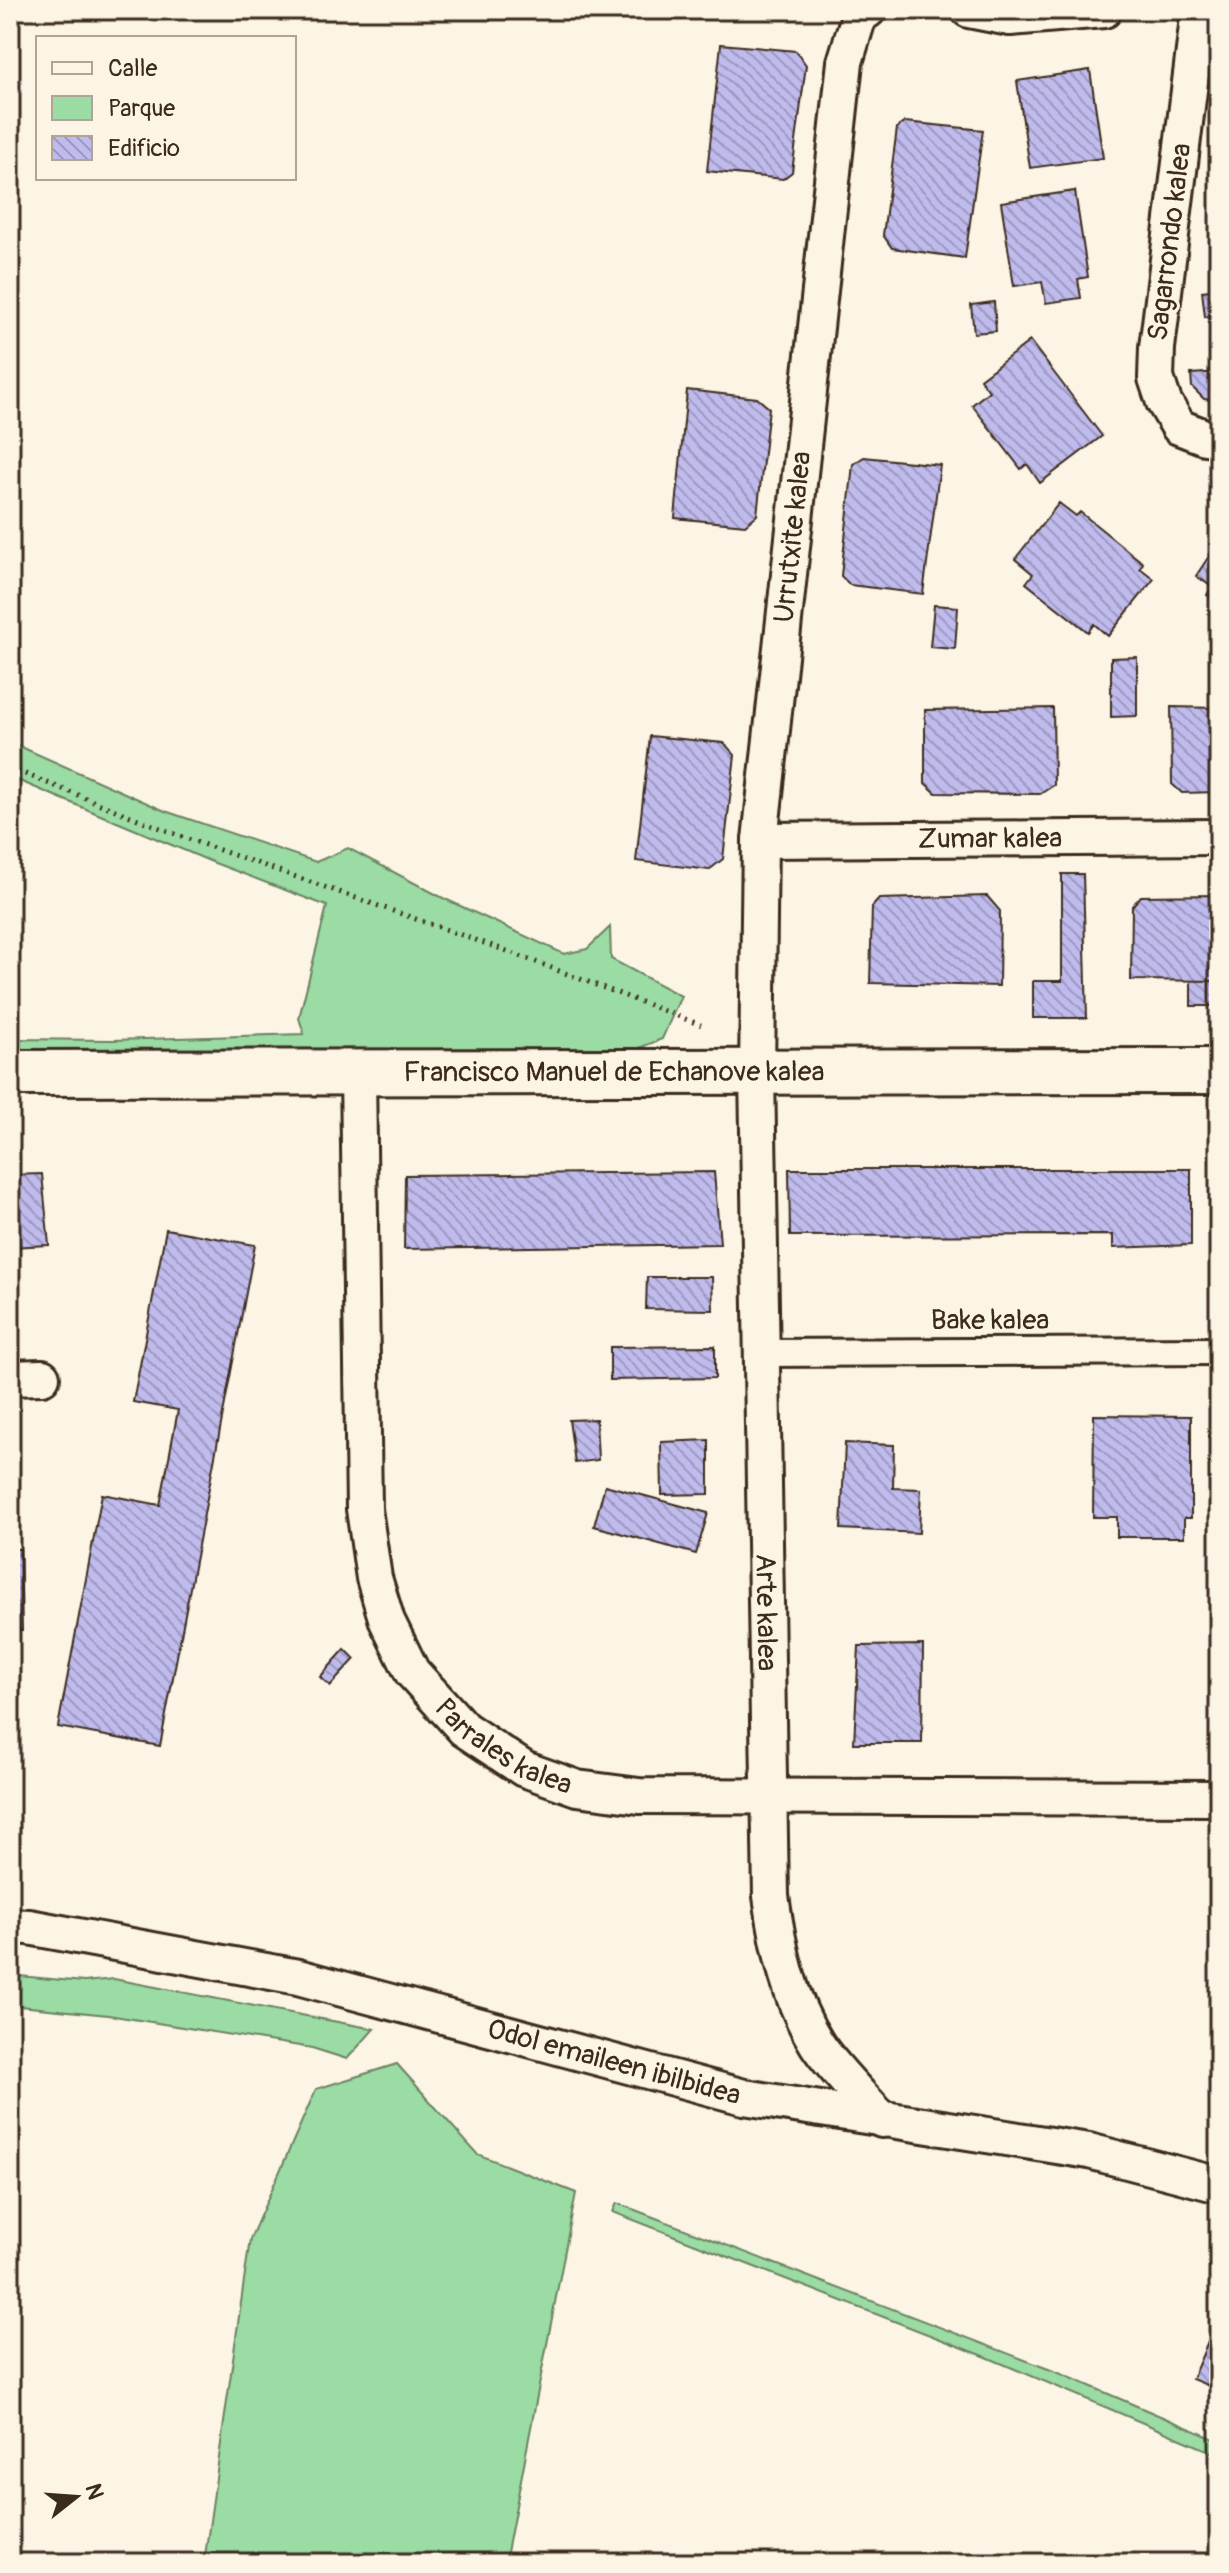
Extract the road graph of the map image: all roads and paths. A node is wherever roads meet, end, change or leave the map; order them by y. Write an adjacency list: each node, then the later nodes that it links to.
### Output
1 (868, 10): 8 (street, Urrutxite kalea)
2 (969, 10): 3 (street)
3 (1104, 10)
4 (1199, 10): 5 (street, Sagarrondo kalea)
5 (1219, 439)
6 (10, 768): 9 (path)
7 (1219, 837): 8 (street, Zumar kalea)
8 (760, 840): 9 (street, Urrutxite kalea)
9 (758, 1059): 10 (street, Francisco Manuel de Echanove kalea); 12 (street, Francisco Manuel de Echanove kalea); 14 (street, Arte kalea)
10 (1219, 1071)
11 (10, 1073): 12 (street, Francisco Manuel de Echanove kalea)
12 (358, 1073): 15 (street, Parrales kalea)
13 (1219, 1351): 14 (street, Bake kalea)
14 (761, 1353): 15 (street, Arte kalea)
15 (768, 1797): 16 (street, Parrales kalea); 18 (street, Arte kalea)
16 (1219, 1798)
17 (10, 1926): 18 (street, Odol emaileen ibilbidea)
18 (882, 2120): 19 (street, Odol emaileen ibilbidea)
19 (1219, 2185)

